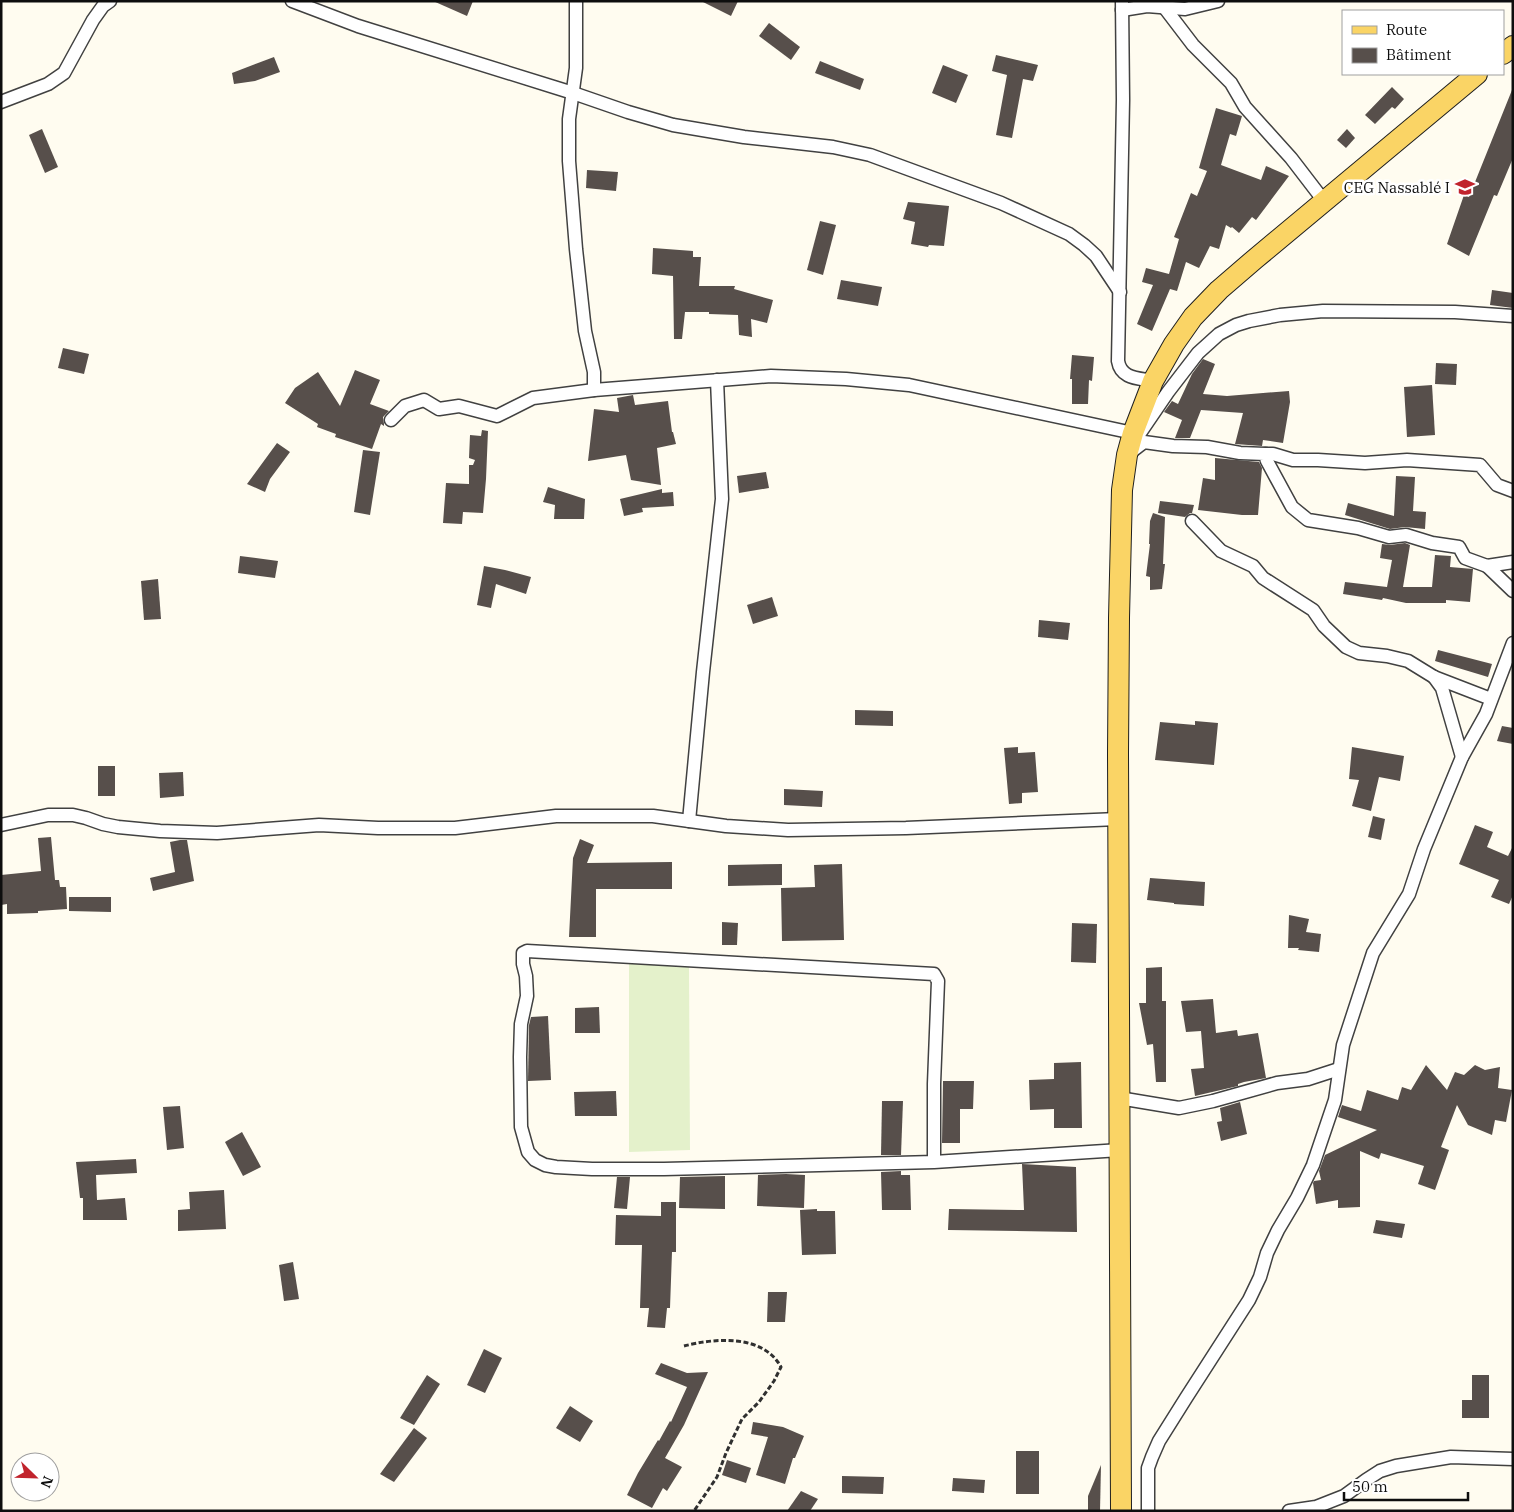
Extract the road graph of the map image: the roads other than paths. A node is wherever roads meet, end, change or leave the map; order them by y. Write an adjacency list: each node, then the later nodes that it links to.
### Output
1 (110, 1): 11 (street)
2 (292, 1): 10 (street)
3 (576, 1): 10 (street)
4 (1218, 1): 6 (street)
5 (1122, 6): 6 (street); 13 (street)
6 (1164, 7): 12 (street)
7 (1476, 75): 9 (main road)
8 (1489, 75): 9 (main road)
9 (1458, 89): 12 (main road)
10 (574, 93): 13 (street); 17 (street)
11 (1, 102)
12 (1324, 201): 16 (main road)
13 (1120, 292): 16 (street)
14 (1513, 316): 21 (street)
15 (716, 380): 17 (street); 19 (street); 32 (street)
16 (1153, 381): 19 (main road)
17 (594, 390): 18 (street)
18 (391, 420)
19 (1133, 433): 21 (main road)
20 (1265, 454): 21 (street); 22 (street); 25 (street)
21 (1127, 456): 31 (main road)
22 (1513, 491)
23 (1192, 521): 28 (street)
24 (1513, 562): 25 (street)
25 (1487, 566): 26 (street)
26 (1513, 591)
27 (1513, 643): 29 (street)
28 (1434, 677): 29 (street); 30 (street)
29 (1491, 699): 30 (street)
30 (1462, 757): 34 (street)
31 (1118, 819): 32 (street); 35 (main road)
32 (689, 821): 33 (street)
33 (1, 825)
34 (1339, 1069): 35 (street); 40 (street)
35 (1119, 1098): 36 (main road)
36 (1120, 1150): 37 (street); 39 (main road)
37 (934, 1162): 37 (street)
38 (1513, 1458): 41 (street)
39 (1121, 1511)
40 (1148, 1511)
41 (1289, 1511)

